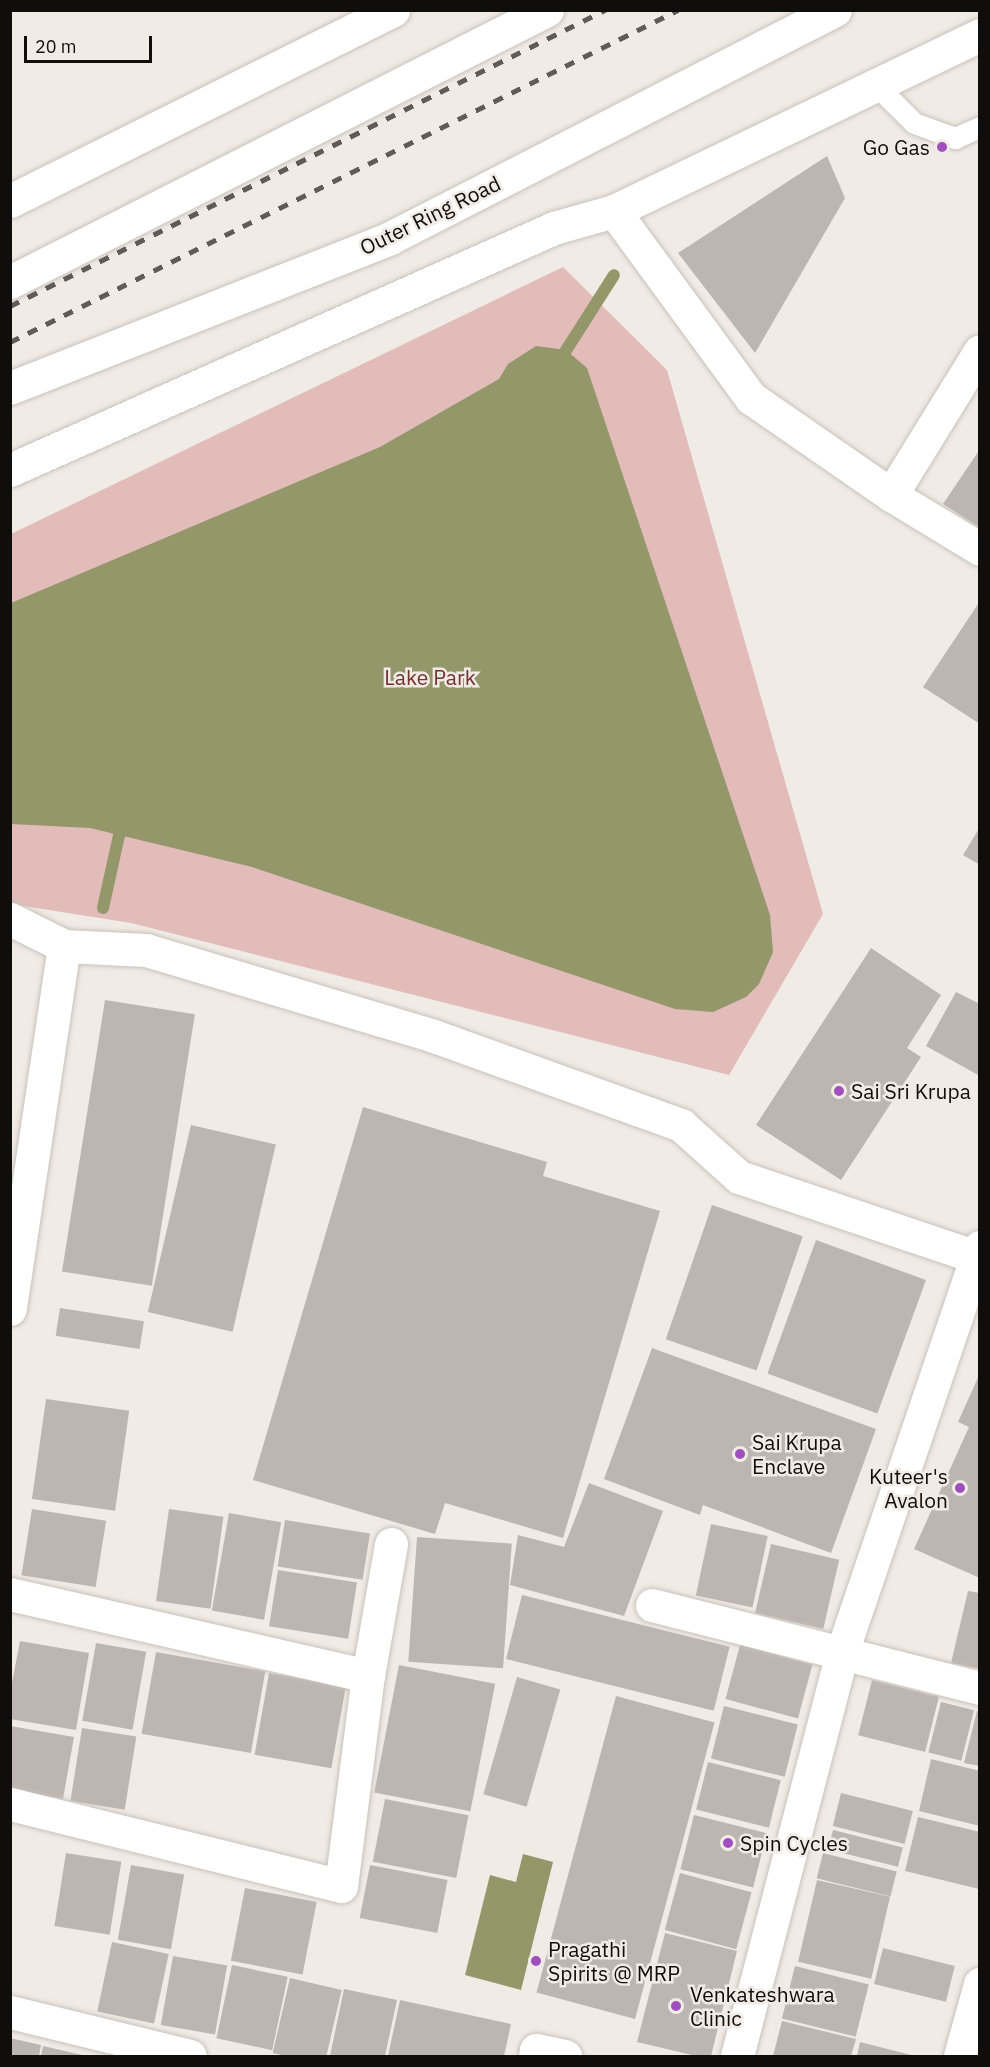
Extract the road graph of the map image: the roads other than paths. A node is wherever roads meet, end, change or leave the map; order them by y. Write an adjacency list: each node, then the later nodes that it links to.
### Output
1 (393, 10): 7 (main road)
2 (547, 10): 9 (main road)
3 (835, 10): 11 (main road, Outer Ring Road)
4 (980, 35): 5 (main road)
5 (876, 85): 6 (lane); 8 (main road)
6 (980, 127)
7 (10, 201)
8 (614, 211): 12 (main road); 13 (main road)
9 (10, 282)
10 (980, 351): 13 (main road)
11 (10, 387)
12 (10, 470)
13 (891, 495): 14 (main road)
14 (980, 549)
15 (10, 919): 16 (main road)
16 (64, 946): 17 (main road); 18 (main road)
17 (978, 1254): 23 (main road)
18 (14, 1263): 19 (main road)
19 (10, 1309)
20 (391, 1544): 24 (main road)
21 (10, 1594): 24 (main road)
22 (652, 1605): 23 (main road)
23 (842, 1652): 25 (main road); 32 (main road)
24 (368, 1676): 26 (main road)
25 (980, 1688)
26 (10, 1804)
27 (980, 1984): 33 (main road)
28 (10, 2012): 29 (main road)
29 (190, 2056)
30 (535, 2056): 31 (main road)
31 (565, 2056)
32 (737, 2056)
33 (960, 2056)

